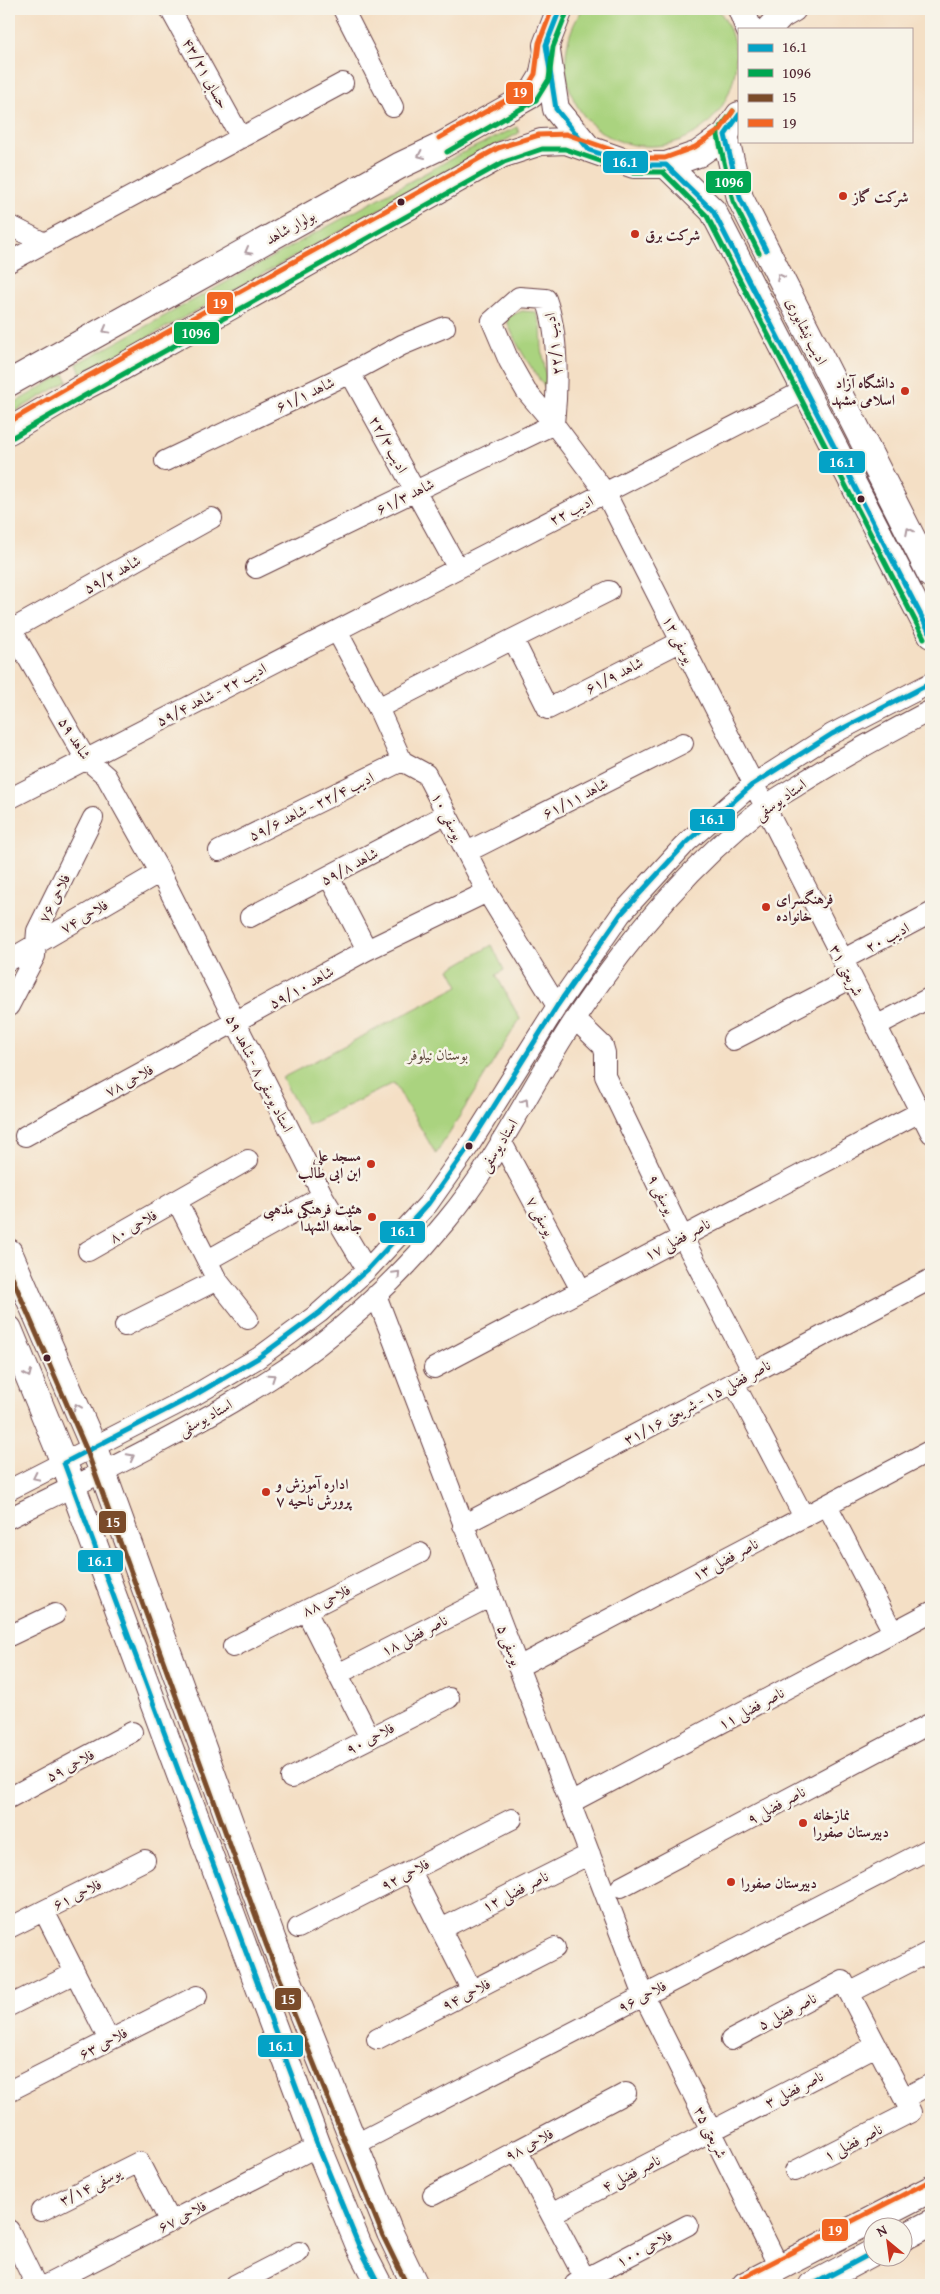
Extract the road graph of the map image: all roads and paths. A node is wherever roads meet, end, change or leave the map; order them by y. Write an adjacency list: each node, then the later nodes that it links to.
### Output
1 (170, 9): 12 (street, حسابی ۴۳/۲۱)
2 (343, 9): 10 (street)
3 (560, 9): 8 (main road, بولوار شاهد)
4 (741, 9): 6 (main road)
5 (793, 9): 7 (main road)
6 (749, 28)
7 (770, 28)
8 (547, 53): 13 (main road); 20 (main road, بولوار شاهد, one-way to 20)
9 (343, 83): 12 (street)
10 (393, 107)
11 (732, 125): 14 (main road); 30 (main road, ادیب نیشابوری, one-way to 11)
12 (241, 138): 16 (street)
13 (589, 150): 14 (main road); 23 (main road)
14 (666, 164): 21 (main road, ادیب نیشابوری)
15 (9, 224): 16 (street)
16 (44, 243): 17 (street)
17 (9, 262)
18 (445, 327): 19 (street, شاهد ۶۱/۱)
19 (350, 373): 24 (street, شاهد ۶۱/۱); 25 (street, ادیب ۲۲/۳)
20 (9, 383)
21 (804, 390): 26 (street, ادیب ۲۲); 34 (main road, ادیب نیشابوری)
22 (554, 424): 22 (street, ادیب ۲۲/۱); 25 (street, شاهد ۶۱/۳); 26 (street, ادیب ۲۲/۱)
23 (9, 431)
24 (165, 461)
25 (416, 491): 28 (street, ادیب ۲۲/۳); 29 (street, شاهد ۶۱/۳)
26 (605, 492): 28 (street, ادیب ۲۲); 36 (street, یوسفی ۱۲)
27 (212, 518): 32 (street, شاهد ۵۹/۲)
28 (457, 567): 33 (street, ادیب ۲۲)
29 (256, 568)
30 (931, 575)
31 (609, 591): 35 (street)
32 (10, 629): 41 (street, شاهد ۵۹)
33 (337, 631): 38 (street); 41 (street, ادیب ۲۲ - شاهد ۵۹/۴)
34 (931, 635)
35 (513, 639): 36 (street, شاهد ۶۱/۹); 38 (street)
36 (680, 642): 43 (street, یوسفی ۱۲)
37 (931, 683): 43 (street, استاد یوسفی)
38 (378, 708): 42 (street)
39 (931, 710): 45 (street, استاد یوسفی)
40 (683, 743): 49 (street, شاهد ۶۱/۱۱)
41 (85, 758): 44 (street, ادیب ۲۲ - شاهد ۵۹/۴); 50 (street, شاهد ۵۹)
42 (402, 760): 46 (street, یوسفی ۱۰); 48 (street, ادیب ۲۲/۴ - شاهد ۵۹/۶)
43 (752, 785): 45 (street, یوسفی ۱۲); 62 (street, استاد یوسفی)
44 (9, 798)
45 (764, 807): 58 (street, شریعتی ۳۱); 63 (street, استاد یوسفی)
46 (447, 814): 49 (street, یوسفی ۱۰); 51 (street, شاهد ۵۹/۸)
47 (93, 818): 55 (street, فلاحی ۷۶)
48 (219, 851)
49 (466, 852): 52 (street, یوسفی ۱۰)
50 (160, 872): 55 (street, فلاحی ۷۴); 64 (street, استاد یوسفی ۸ - شاهد ۵۹)
51 (329, 877): 54 (street, شاهد ۵۹/۸); 56 (street)
52 (487, 892): 56 (street, شاهد ۵۹/‍۱۰); 62 (street, یوسفی ۱۰)
53 (931, 913): 58 (street, ادیب ۲۰)
54 (250, 917)
55 (36, 944): 57 (street, فلاحی ۷۴); 61 (street, فلاحی ۷۶)
56 (367, 950): 64 (street, شاهد ۵۹/‍۱۰)
57 (9, 960)
58 (842, 960): 59 (street, شریعتی ۳۱)
59 (852, 978): 65 (street, شریعتی ۳۱); 66 (street)
60 (931, 997): 65 (street)
61 (9, 1006)
62 (557, 1006): 78 (street, استاد یوسفی)
63 (575, 1019): 70 (street, استاد یوسفی, one-way to 63); 74 (street, یوسفی ۹)
64 (234, 1023): 69 (street, فلاحی ۷۸); 72 (street, استاد یوسفی ۸ - شاهد ۵۹)
65 (876, 1026): 67 (street, شریعتی ۳۱)
66 (734, 1040)
67 (920, 1112): 68 (street, شریعتی ۳۱); 74 (street, ناصر فضلی ۱۷)
68 (931, 1133)
69 (25, 1136)
70 (501, 1141): 81 (street, یوسفی ۷); 82 (street, استاد یوسفی, one-way to 70)
71 (248, 1160): 73 (street, فلاحی ۸۰)
72 (323, 1196): 77 (street); 78 (street, استاد یوسفی ۸ - شاهد ۵۹)
73 (177, 1201): 75 (street, فلاحی ۸۰); 77 (street)
74 (682, 1236): 81 (street, ناصر فضلی ۱۷); 87 (street, یوسفی ۹)
75 (88, 1251)
76 (9, 1252): 90 (main road, one-way to 76)
77 (208, 1260): 80 (street)
78 (367, 1270): 90 (street, استاد یوسفی)
79 (931, 1279): 87 (street, ناصر فضلی ۱۵ - شریعتی ۳۱/۱۶)
80 (217, 1280): 83 (street); 84 (street)
81 (581, 1290): 86 (street, ناصر فضلی ۱۷)
82 (376, 1295): 90 (street, استاد یوسفی, one-way to 82); 96 (street, یوسفی ۵)
83 (248, 1319)
84 (125, 1326)
85 (9, 1329): 91 (main road, one-way to 91)
86 (434, 1368)
87 (753, 1372): 88 (street, ناصر فضلی ۱۵ - شریعتی ۳۱/۱۶)
88 (734, 1383): 94 (street); 96 (street, ناصر فضلی ۱۵ - شریعتی ۳۱/۱۶)
89 (931, 1450): 93 (street, ناصر فضلی ۱۳)
90 (99, 1460): 91 (street, استاد یوسفی); 141 (main road)
91 (68, 1475): 92 (street, استاد یوسفی, one-way to 92); 95 (street, استاد یوسفی); 142 (main road)
92 (9, 1490)
93 (826, 1505): 94 (street, ناصر فضلی ۱۳); 102 (street)
94 (804, 1517): 105 (street, ناصر فضلی ۱۳)
95 (9, 1518)
96 (463, 1525): 98 (street, یوسفی ۵)
97 (420, 1553): 99 (street, فلاحی ۸۸)
98 (491, 1596): 105 (street, یوسفی ۵); 106 (street, ناصر فضلی ۱۸)
99 (306, 1611): 104 (street, فلاحی ۸۸); 106 (street)
100 (931, 1612): 102 (street, ناصر فضلی ۱۱)
101 (55, 1614): 103 (street)
102 (893, 1632): 113 (street, ناصر فضلی ۱۱)
103 (9, 1636)
104 (233, 1648)
105 (518, 1667): 113 (street, یوسفی ۵)
106 (338, 1674): 110 (street)
107 (449, 1698): 110 (street, فلاحی ۹۰)
108 (931, 1723): 119 (street, ناصر فضلی ۹)
109 (132, 1732): 112 (street, فلاحی ۵۹)
110 (370, 1738): 111 (street, فلاحی ۹۰)
111 (291, 1778)
112 (9, 1798)
113 (570, 1803): 116 (street, یوسفی ۵)
114 (512, 1819): 118 (street, فلاحی ۹۲)
115 (931, 1848): 130 (street, فلاحی ۹۶)
116 (590, 1854): 123 (street, ناصر فضلی ۱۲); 130 (street, یوسفی ۵)
117 (145, 1860): 120 (street, فلاحی ۶۱)
118 (411, 1871): 122 (street, فلاحی ۹۲); 123 (street)
119 (621, 1887)
120 (44, 1911): 121 (street, فلاحی ۶۱); 126 (street)
121 (9, 1928)
122 (298, 1928)
123 (441, 1929): 128 (street)
124 (555, 1948): 128 (street, فلاحی ۹۴)
125 (931, 1950): 127 (street, ناصر فضلی ۵)
126 (75, 1973): 131 (street); 133 (street)
127 (846, 1987): 134 (street, ناصر فضلی ۵); 135 (street)
128 (472, 1991): 132 (street, فلاحی ۹۴)
129 (197, 1996): 133 (street, فلاحی ۶۳)
130 (644, 1996): 140 (street, شریعتی ۳۵); 141 (street, فلاحی ۹۶)
131 (9, 2006)
132 (377, 2039)
133 (109, 2040): 137 (street, فلاحی ۶۳)
134 (731, 2040)
135 (876, 2046): 139 (street); 140 (street, ناصر فضلی ۳)
136 (931, 2084): 139 (street, ناصر فضلی ۱)
137 (9, 2091)
138 (626, 2093): 143 (street, فلاحی ۹۸)
139 (907, 2105): 144 (street, ناصر فضلی ۱)
140 (711, 2131): 148 (street, ناصر فضلی ۴); 156 (street, شریعتی ۳۵)
141 (354, 2145): 162 (main road)
142 (318, 2146): 149 (street, فلاحی ۶۷); 161 (main road)
143 (517, 2150): 146 (street, فلاحی ۹۸); 148 (street)
144 (795, 2172)
145 (931, 2189): 156 (main road)
146 (433, 2195)
147 (41, 2211): 149 (street, یوسفی ۳/۱۴)
148 (551, 2214): 157 (street)
149 (170, 2222): 159 (street, فلاحی ۶۷)
150 (931, 2223): 153 (main road)
151 (688, 2225): 157 (street, فلاحی ۱۰۰)
152 (9, 2230): 158 (street)
153 (912, 2233)
154 (299, 2252): 160 (street)
155 (862, 2258): 164 (main road)
156 (779, 2267): 163 (main road)
157 (579, 2282)
158 (36, 2285)
159 (46, 2285)
160 (234, 2285)
161 (379, 2285)
162 (415, 2285)
163 (745, 2285)
164 (812, 2285)

